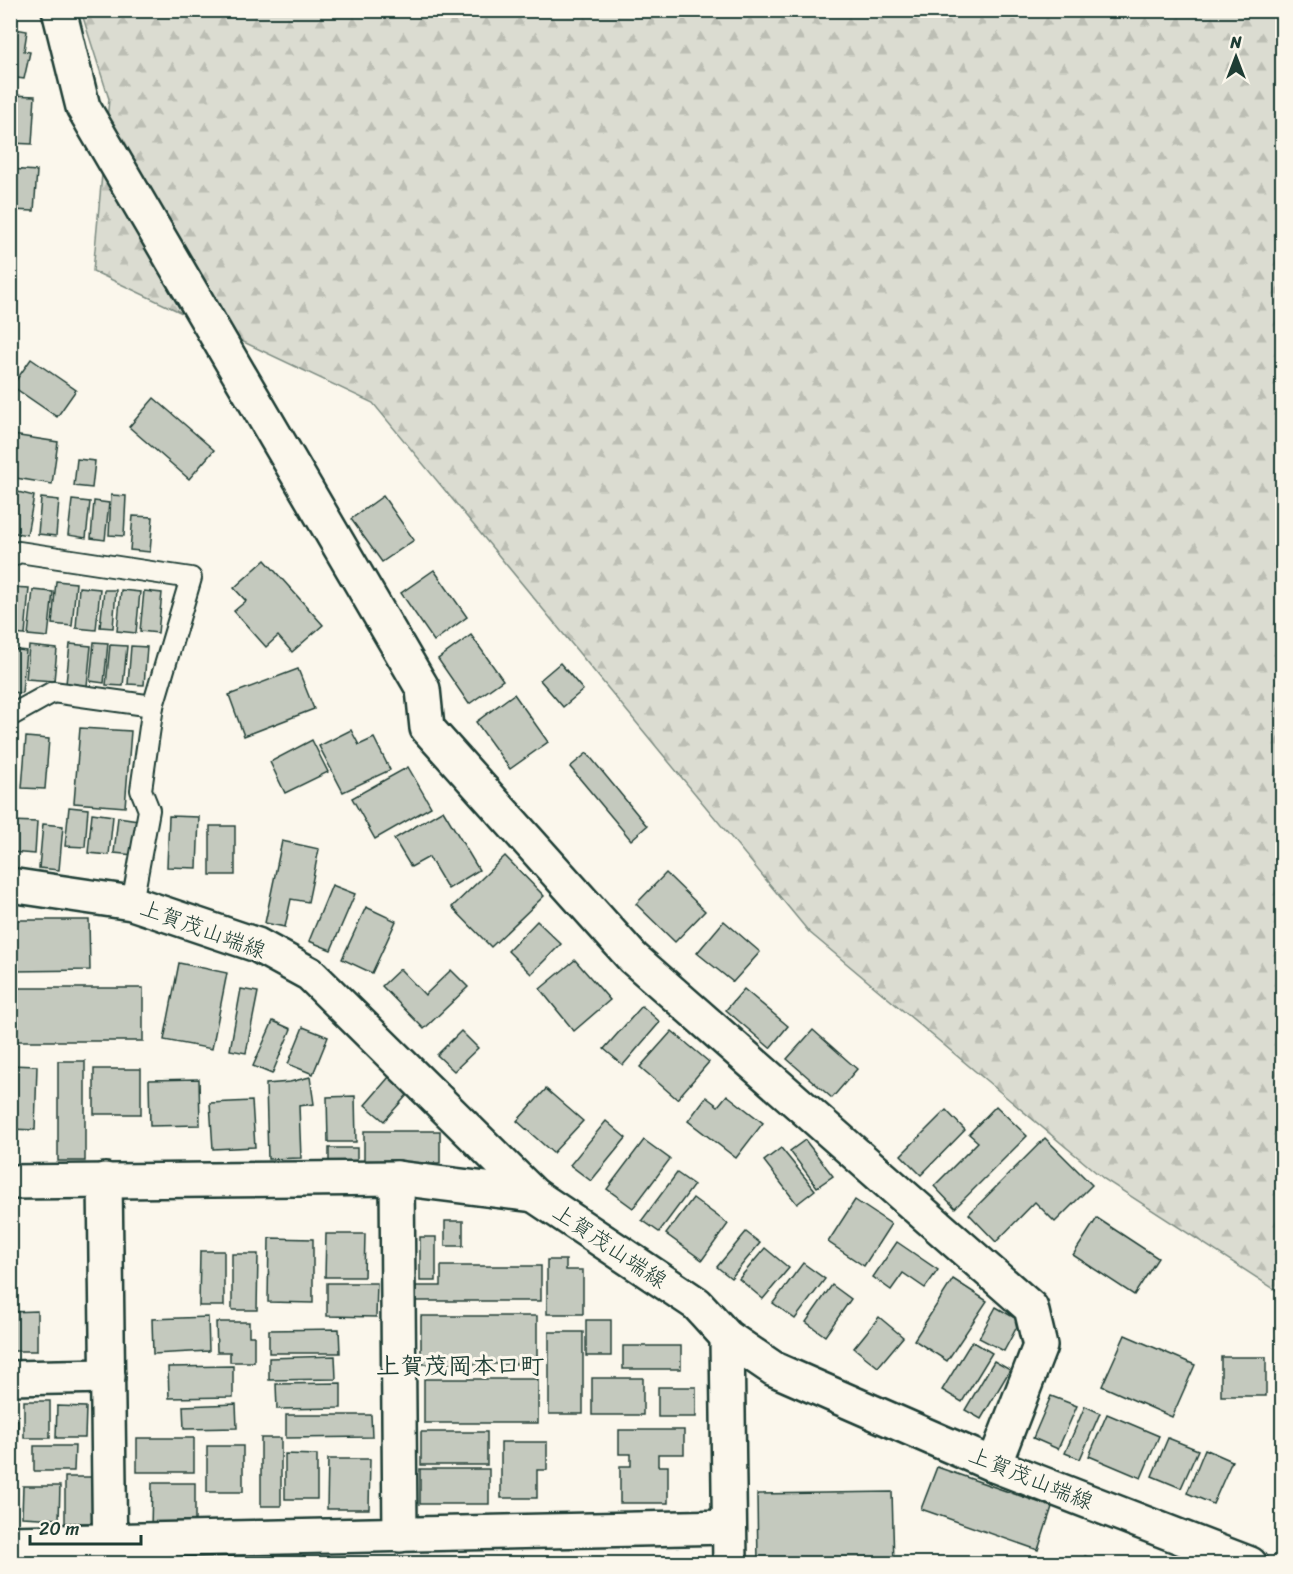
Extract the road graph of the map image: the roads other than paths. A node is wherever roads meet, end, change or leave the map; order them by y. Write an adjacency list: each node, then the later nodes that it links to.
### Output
1 (59, 10): 14 (street)
2 (10, 557): 3 (lane)
3 (153, 706): 4 (lane); 6 (lane)
4 (10, 716)
5 (10, 885): 6 (street, 上賀茂山端線)
6 (132, 903): 10 (street, 上賀茂山端線)
7 (397, 1178): 8 (street); 10 (street); 16 (street)
8 (105, 1180): 9 (street); 12 (street)
9 (10, 1182)
10 (534, 1195): 11 (street, 上賀茂山端線)
11 (727, 1336): 14 (street, 上賀茂山端線); 15 (street)
12 (108, 1376): 13 (street); 18 (street)
13 (10, 1378)
14 (994, 1465): 20 (street, 上賀茂山端線)
15 (729, 1527): 16 (street); 19 (street)
16 (400, 1534): 18 (street)
17 (10, 1543): 18 (street)
18 (110, 1552)
19 (730, 1563)
20 (1250, 1563)

